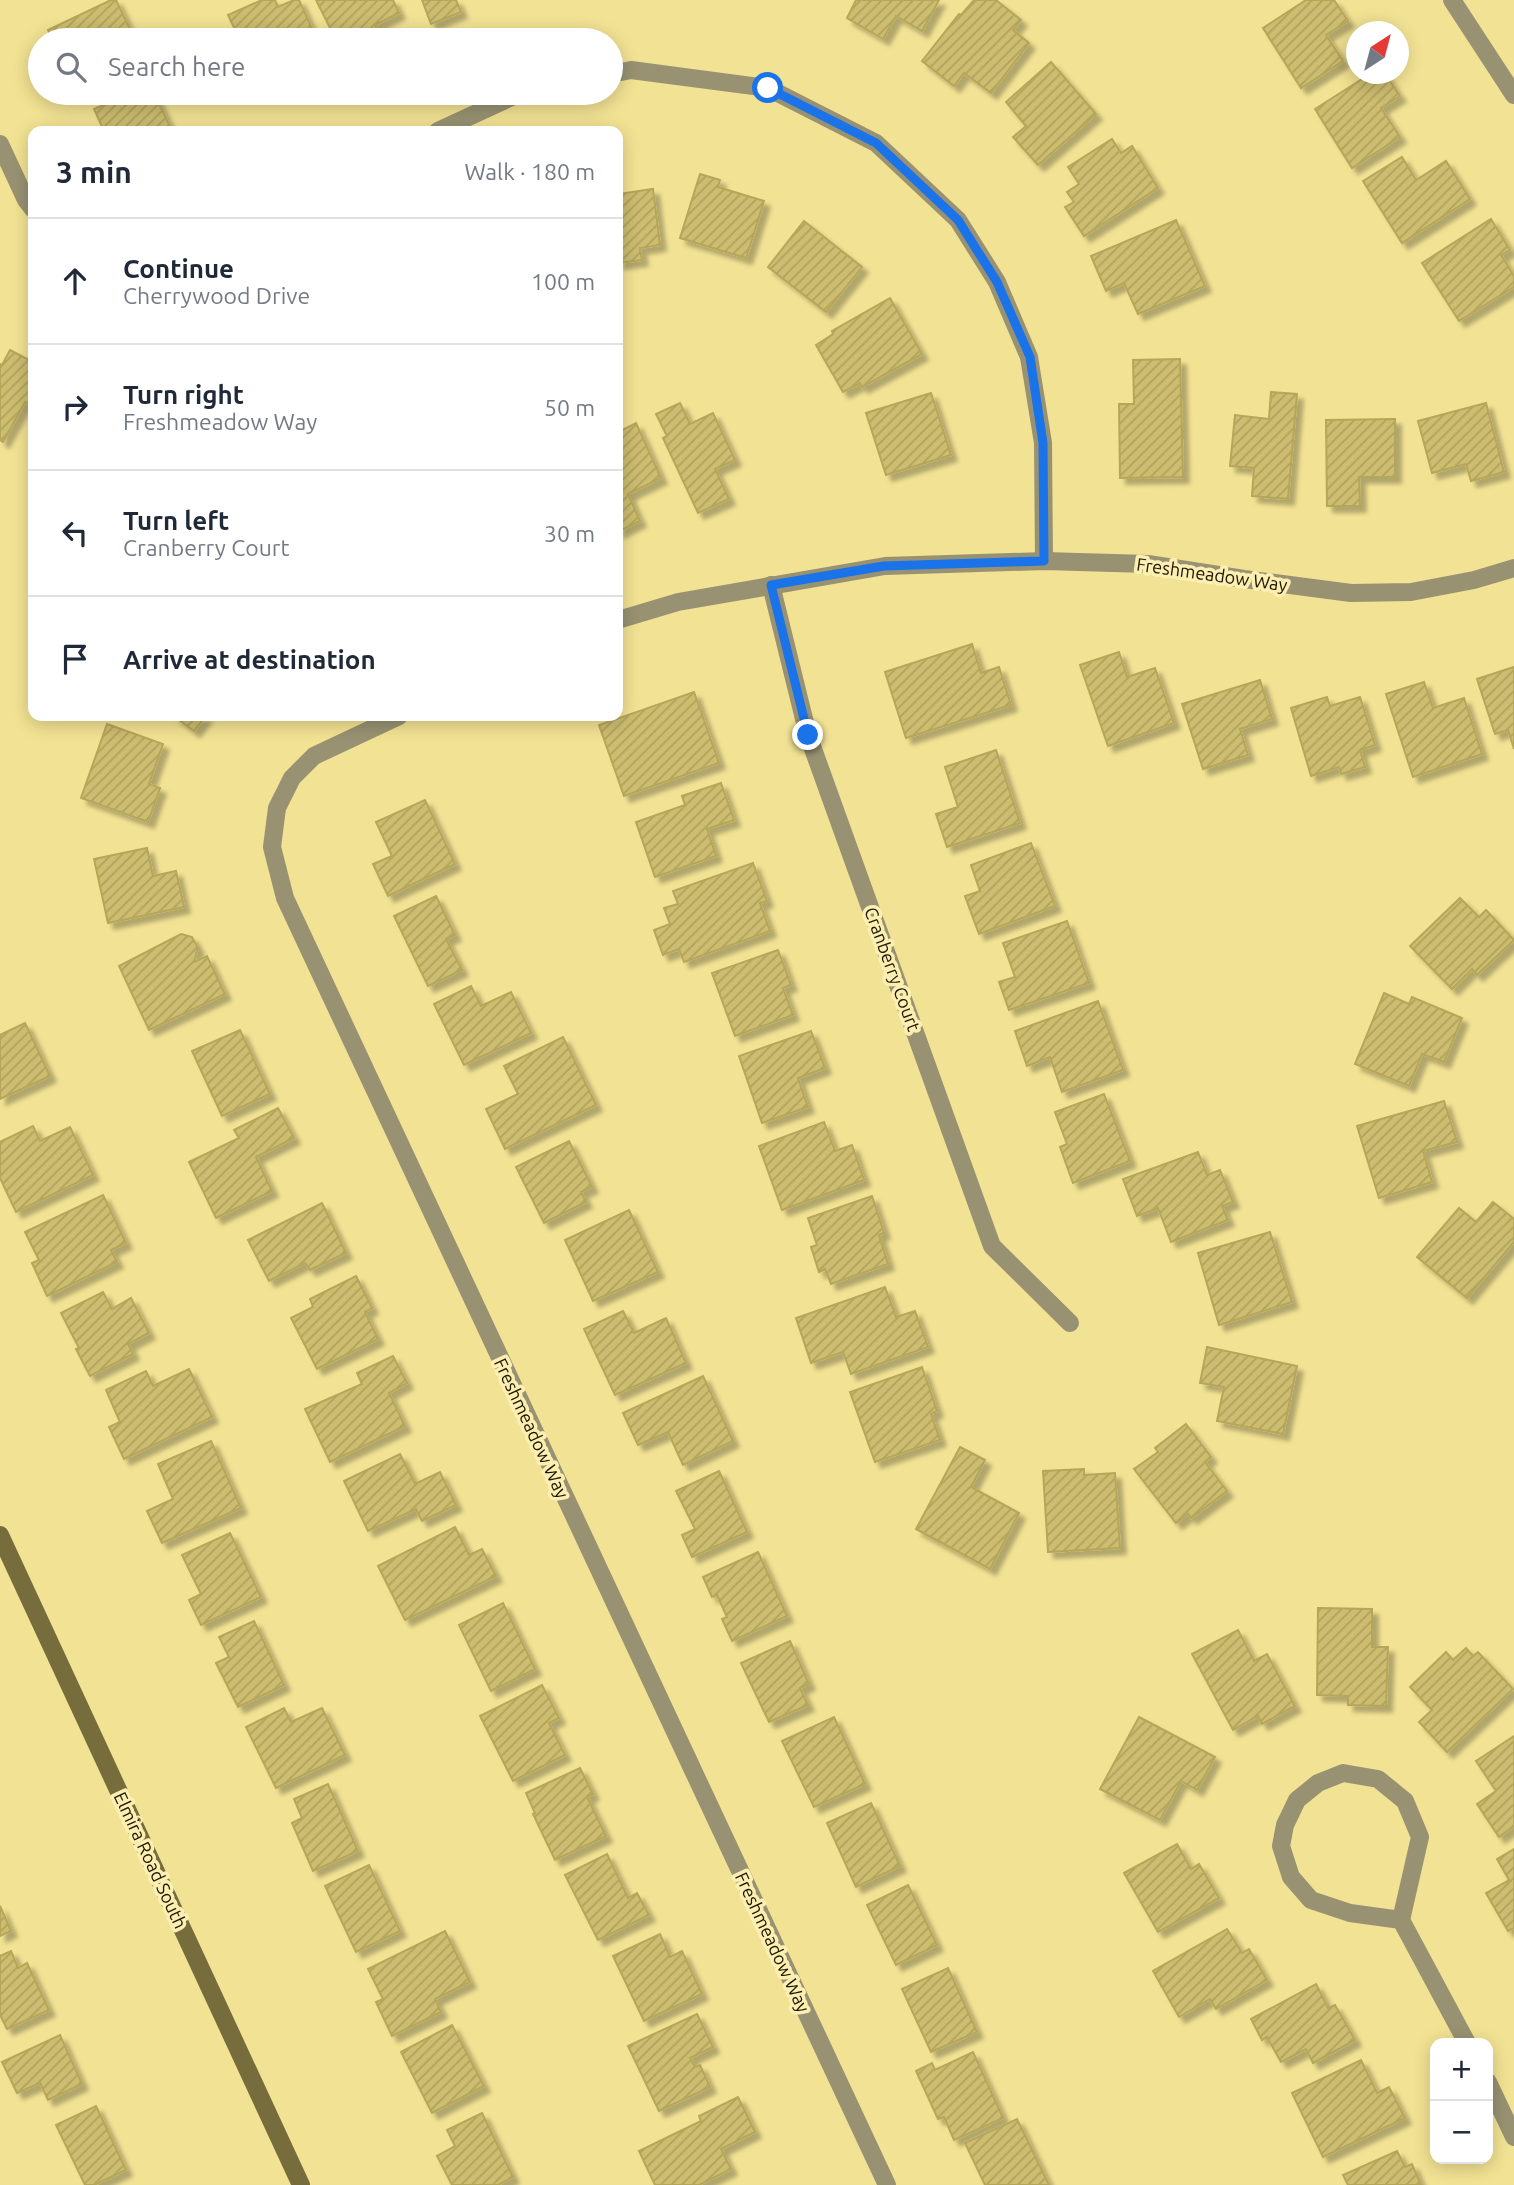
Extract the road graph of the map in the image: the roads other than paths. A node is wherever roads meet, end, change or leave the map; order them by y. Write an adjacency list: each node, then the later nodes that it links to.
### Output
1 (1452, 0): 3 (street)
2 (623, 72): 8 (street)
3 (1514, 95)
4 (494, 105): 5 (street)
5 (449, 126)
6 (0, 144): 7 (street)
7 (28, 203)
8 (1044, 561): 9 (street, Freshmeadow Way); 10 (street, Freshmeadow Way)
9 (1514, 568)
10 (771, 585): 11 (street, Freshmeadow Way); 13 (street, Cranberry Court)
11 (623, 618)
12 (388, 721): 20 (street, Freshmeadow Way)
13 (1070, 1324)
14 (0, 1535): 19 (street, Elmira Road South)
15 (1401, 1920): 15 (street); 16 (street)
16 (1464, 2038)
17 (1493, 2093): 18 (street)
18 (1514, 2137)
19 (301, 2185)
20 (887, 2185)

